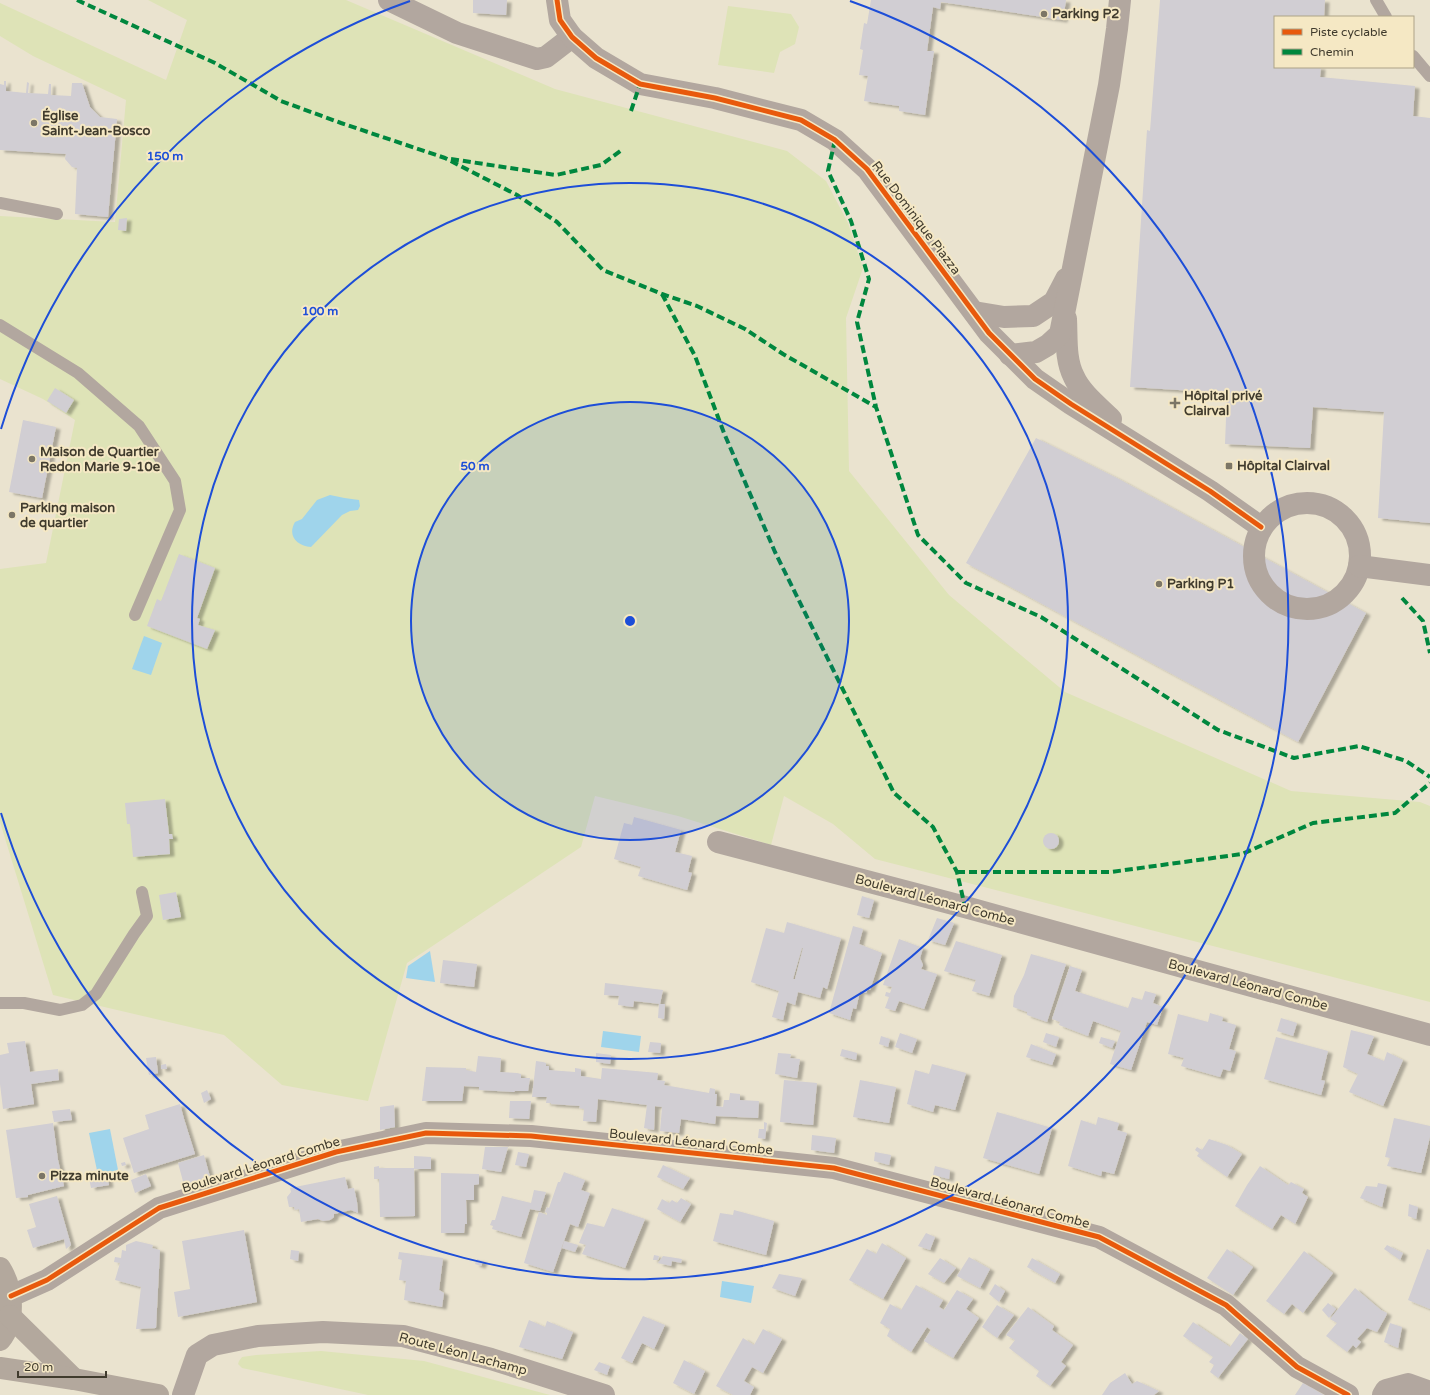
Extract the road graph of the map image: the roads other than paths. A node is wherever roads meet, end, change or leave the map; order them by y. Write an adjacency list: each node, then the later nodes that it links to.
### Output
1 (389, 0): 6 (street)
2 (557, 0): 6 (street, Rue Dominique Piazza)
3 (1120, 0): 11 (street)
4 (1376, 0): 5 (lane)
5 (1385, 16)
6 (572, 37): 13 (street, Rue Dominique Piazza)
7 (1414, 57): 8 (lane)
8 (1430, 76)
9 (0, 203): 10 (lane)
10 (57, 214)
11 (1073, 266): 12 (street); 13 (street)
12 (1065, 310): 15 (street); 16 (street)
13 (974, 312): 15 (street, Rue Dominique Piazza)
14 (0, 325): 20 (lane)
15 (1010, 355): 16 (street, Rue Dominique Piazza)
16 (1139, 446): 17 (street)
17 (1261, 526): 18 (street); 18 (street)
18 (1359, 566): 19 (street)
19 (1430, 575)
20 (135, 615)
21 (718, 842): 24 (street, Boulevard Léonard Combe)
22 (142, 892): 23 (lane)
23 (0, 1003)
24 (1430, 1035)
25 (0, 1268): 26 (main road)
26 (11, 1306): 27 (main road); 29 (main road); 34 (street, Boulevard Léonard Combe)
27 (0, 1340)
28 (0, 1368): 29 (main road)
29 (74, 1379): 31 (main road)
30 (1430, 1392): 35 (street)
31 (158, 1395)
32 (183, 1395): 33 (street, Route Léon Lachamp)
33 (604, 1395)
34 (1348, 1395)
35 (1383, 1395)

